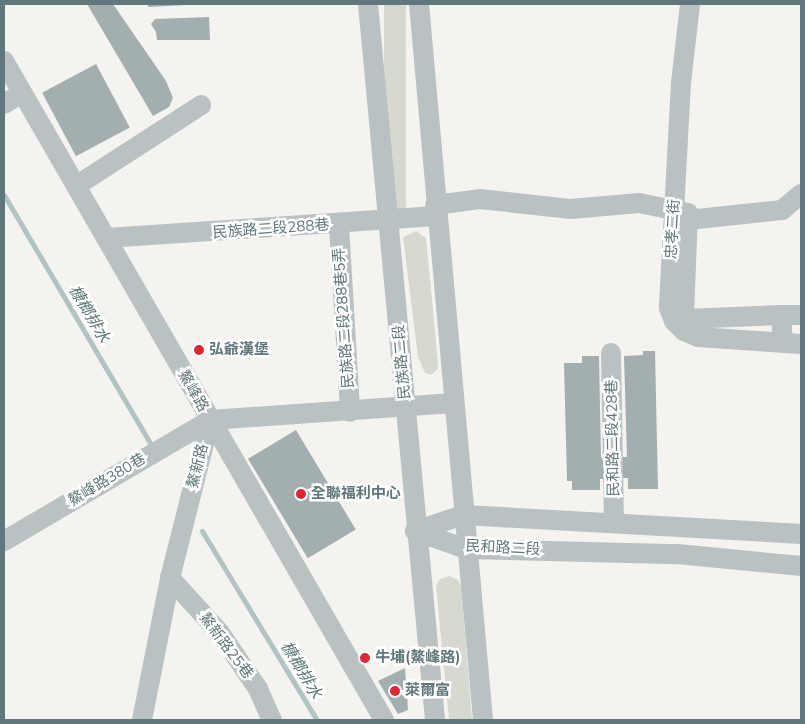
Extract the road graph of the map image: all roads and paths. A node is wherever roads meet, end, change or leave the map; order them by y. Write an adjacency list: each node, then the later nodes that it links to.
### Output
1 (368, 4): 12 (street, 民族路二段)
2 (418, 4): 10 (street)
3 (690, 4): 11 (street, 忠孝二街)
4 (4, 61): 5 (street, 鰲峰路)
5 (22, 94): 6 (street); 8 (street, 鰲峰路)
6 (4, 104)
7 (201, 104): 8 (street)
8 (76, 186): 14 (street, 鰲峰路)
9 (801, 194): 11 (street, 民族路二段288巷)
10 (436, 210): 11 (street, 民族路二段288巷); 12 (street, 民族路二段288巷); 19 (street)
11 (682, 215): 16 (street); 17 (street, 忠孝二街)
12 (388, 219): 13 (street, 民族路二段288巷); 20 (street, 民族路二段)
13 (339, 225): 14 (street, 民族路二段288巷); 21 (street, 民族路二段288巷5弄)
14 (106, 238): 22 (street, 鰲峰路)
15 (801, 314): 16 (street)
16 (781, 315): 17 (street)
17 (792, 344)
18 (611, 353): 24 (street, 民和路二段428巷)
19 (453, 403): 20 (street); 23 (street)
20 (406, 407): 21 (street); 25 (street, 民族路二段)
21 (350, 412): 22 (street)
22 (210, 420): 27 (street, 鰲峰路380巷); 30 (street, 鰲新路); 33 (street, 鰲峰路)
23 (463, 516): 24 (street, 民和路二段); 25 (street, 民和路二段); 28 (street)
24 (614, 522): 26 (street, 民和路二段)
25 (416, 531): 28 (street, 民和路二段); 34 (street, 民族路二段)
26 (801, 534)
27 (4, 541)
28 (466, 549): 29 (street, 民和路二段); 35 (street)
29 (801, 566)
30 (170, 578): 31 (street, 鰲新路); 32 (street, 鰲新路25巷)
31 (142, 720)
32 (272, 720)
33 (384, 720)
34 (436, 720)
35 (483, 720)

